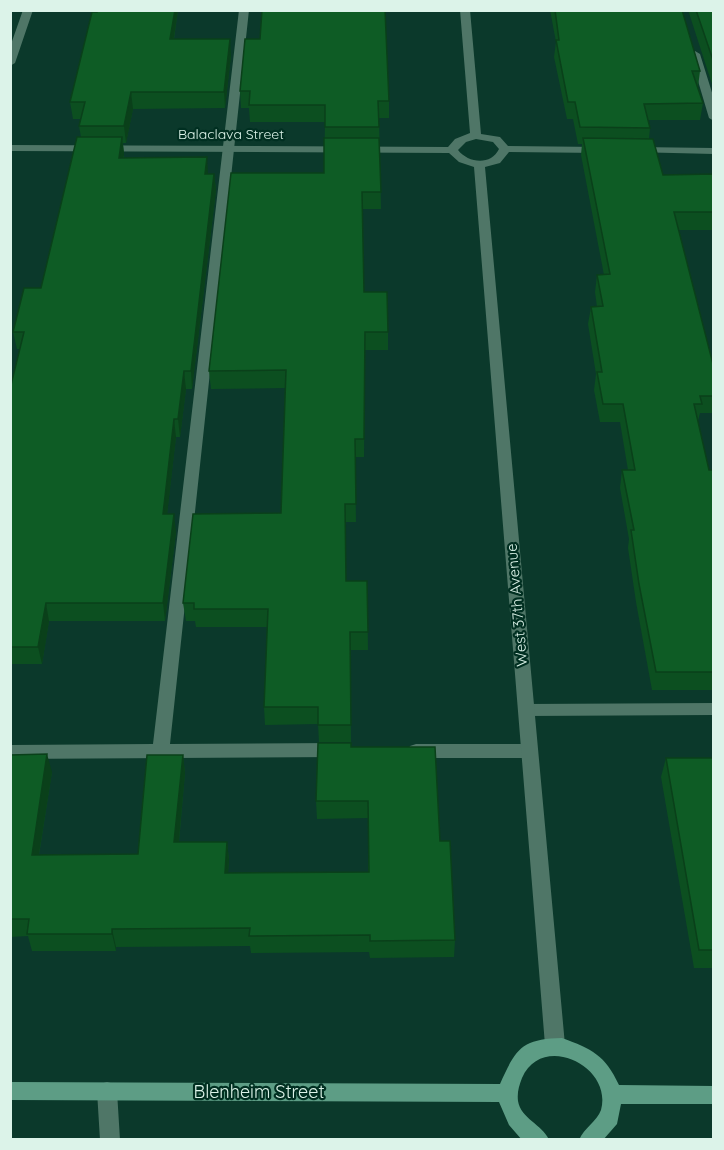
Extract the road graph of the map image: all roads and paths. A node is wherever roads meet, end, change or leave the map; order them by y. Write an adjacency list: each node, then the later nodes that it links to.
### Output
1 (28, 10): 5 (street)
2 (244, 10): 9 (street)
3 (465, 10): 7 (street)
4 (692, 43): 6 (street)
5 (10, 63)
6 (714, 118)
7 (476, 136): 10 (street); 11 (street)
8 (10, 148): 9 (street, Balaclava Street)
9 (228, 149): 11 (street, Balaclava Street); 16 (street)
10 (505, 149): 12 (street); 13 (street)
11 (452, 150): 13 (street)
12 (714, 151)
13 (479, 164): 14 (street, West 37th Avenue)
14 (526, 710): 15 (street); 19 (street, West 37th Avenue)
15 (714, 710)
16 (161, 750): 17 (street); 20 (street)
17 (352, 750)
18 (400, 751): 19 (street)
19 (530, 751): 21 (street, West 37th Avenue)
20 (10, 752)
21 (555, 1045): 24 (street); 25 (street)
22 (10, 1091): 23 (street, Blenheim Street)
23 (106, 1091): 24 (street, Blenheim Street); 27 (street)
24 (507, 1093): 28 (street)
25 (613, 1094): 26 (street); 29 (street)
26 (714, 1095)
27 (110, 1140)
28 (539, 1140)
29 (589, 1140)

